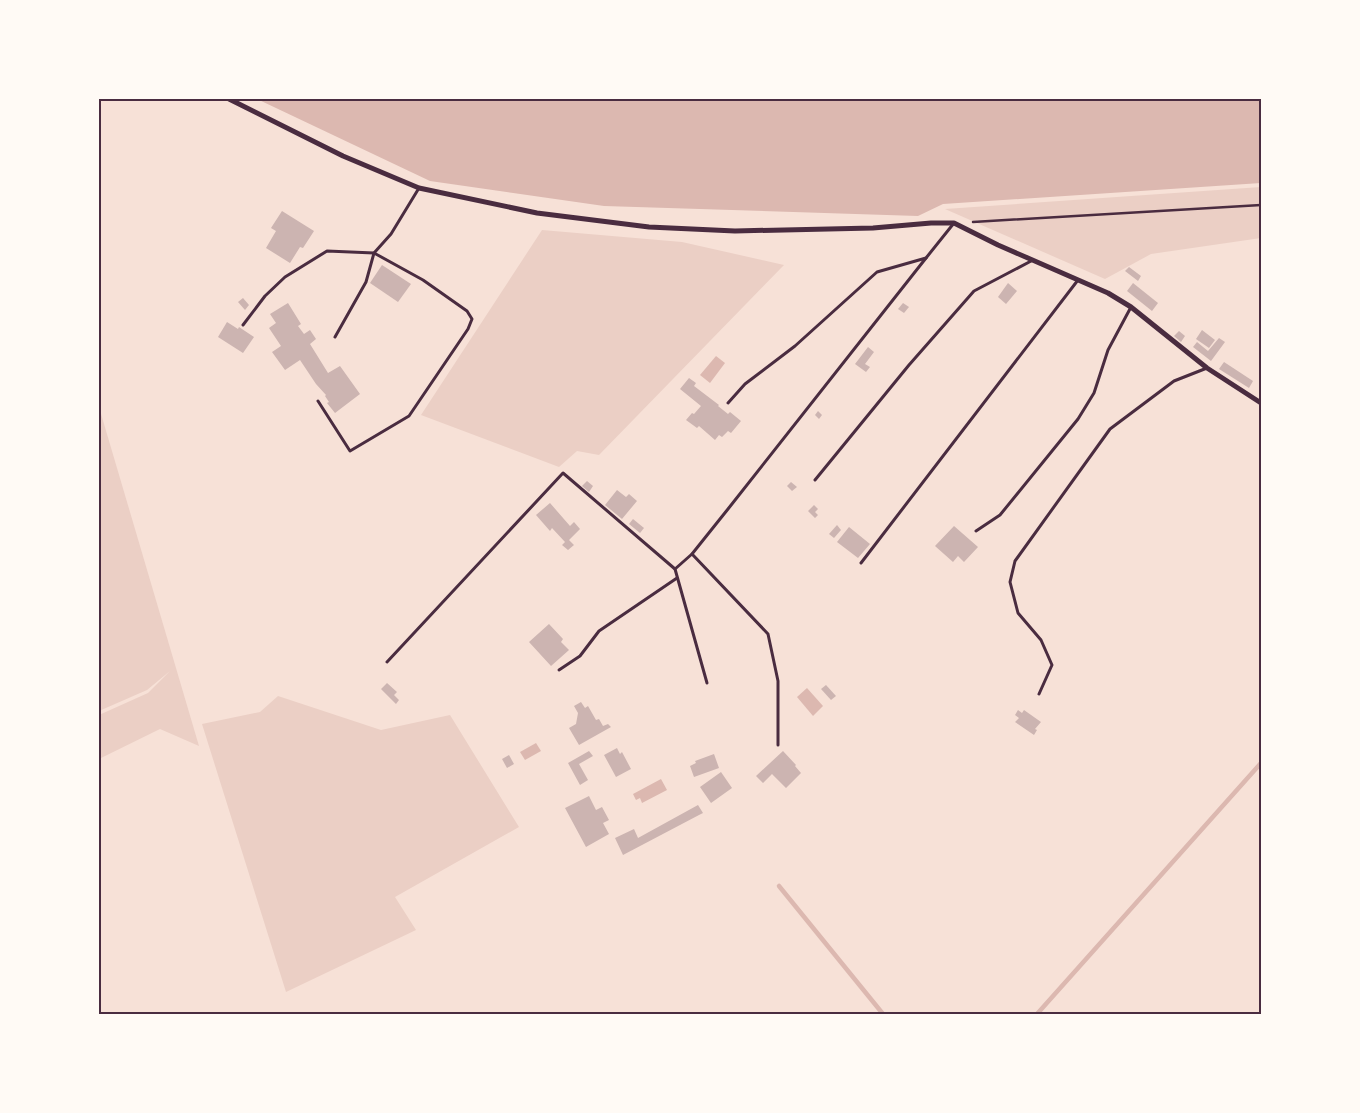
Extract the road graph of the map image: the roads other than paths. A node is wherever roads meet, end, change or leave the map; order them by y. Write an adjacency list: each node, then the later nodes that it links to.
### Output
1 (229, 99): 2 (street)
2 (419, 188): 3 (street); 4 (lane)
3 (954, 224): 5 (lane); 6 (street)
4 (374, 253): 9 (lane); 10 (lane); 12 (lane)
5 (926, 258): 13 (lane); 17 (lane)
6 (1033, 260): 7 (street); 15 (lane)
7 (1078, 279): 8 (street); 18 (lane)
8 (1131, 307): 11 (street); 16 (lane)
9 (243, 325)
10 (335, 337)
11 (1207, 368): 14 (street); 24 (lane)
12 (318, 401)
13 (728, 403)
14 (1261, 403)
15 (815, 480)
16 (976, 531)
17 (692, 554): 19 (lane); 25 (lane)
18 (861, 563)
19 (675, 569): 20 (lane); 21 (lane)
20 (677, 578): 22 (lane); 23 (lane)
21 (386, 662)
22 (559, 670)
23 (708, 683)
24 (1039, 694)
25 (778, 744)

